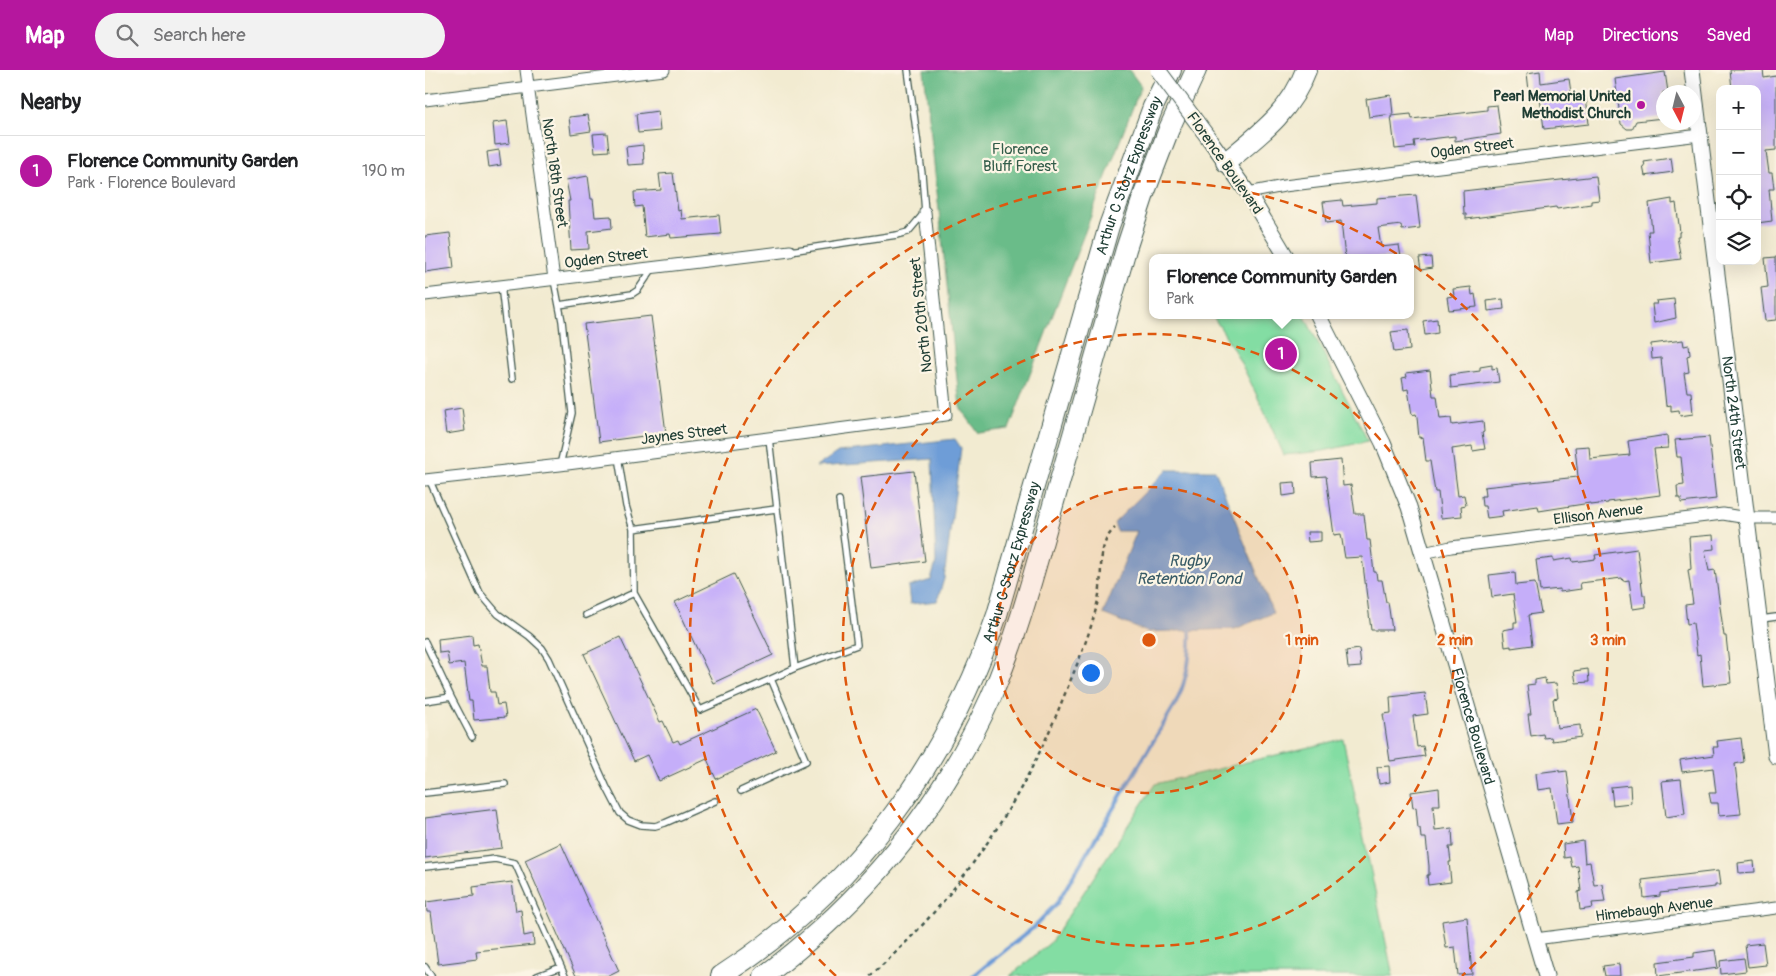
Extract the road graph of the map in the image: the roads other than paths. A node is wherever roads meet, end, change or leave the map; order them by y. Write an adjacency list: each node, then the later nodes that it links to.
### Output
1 (526, 70): 9 (street, North 18th Street)
2 (664, 70): 9 (street)
3 (908, 70): 14 (lane)
4 (1158, 70): 12 (street, Florence Boulevard, bridge)
5 (1171, 70): 59 (highway, Arthur C Storz Expressway)
6 (1196, 70): 60 (highway, Arthur C Storz Expressway)
7 (1306, 70): 12 (highway)
8 (1692, 70): 11 (street, North 24th Street)
9 (528, 87): 10 (street); 18 (street, North 18th Street)
10 (425, 100)
11 (1700, 135): 13 (street, Ogden Street); 31 (street, North 24th Street)
12 (1226, 162): 13 (street, Florence Boulevard)
13 (1248, 193): 16 (street, Florence Boulevard)
14 (925, 212): 15 (lane); 24 (street, North 20th Street)
15 (790, 251): 17 (street, Ogden Street)
16 (1285, 254)
17 (653, 268): 18 (street, Ogden Street); 21 (lane)
18 (553, 279): 19 (street, Ogden Street); 21 (lane)
19 (501, 285): 20 (street, Ogden Street); 23 (lane)
20 (425, 295)
21 (559, 305): 27 (lane)
22 (1320, 319): 34 (street, Florence Boulevard)
23 (512, 379)
24 (946, 415): 25 (street, Jaynes Street)
25 (769, 438): 26 (street, Jaynes Street); 30 (lane)
26 (618, 457): 27 (street, Jaynes Street); 33 (lane)
27 (560, 465): 28 (street, Jaynes Street)
28 (427, 479): 50 (lane)
29 (839, 500): 40 (lane)
30 (776, 509): 33 (lane); 40 (lane)
31 (1747, 518): 32 (street, Ellison Avenue); 34 (street, Ellison Avenue); 38 (street, North 24th Street)
32 (1776, 518)
33 (633, 529): 35 (lane)
34 (1423, 553): 53 (street, Florence Boulevard)
35 (634, 593): 36 (lane); 41 (lane)
36 (586, 615)
37 (1776, 617): 38 (lane)
38 (1759, 619): 44 (street, North 24th Street)
39 (425, 642): 42 (lane)
40 (795, 668): 41 (lane)
41 (771, 679): 48 (lane)
42 (451, 697): 43 (lane); 45 (lane)
43 (425, 701)
44 (1774, 716): 46 (street, North 24th Street)
45 (472, 737)
46 (1776, 756)
47 (505, 784): 49 (lane)
48 (741, 791)
49 (425, 793)
50 (715, 801)
51 (425, 867): 55 (lane)
52 (1776, 908): 53 (street, Himebaugh Avenue)
53 (1535, 939): 61 (street, Florence Boulevard)
54 (425, 967): 56 (lane)
55 (561, 967): 57 (lane); 58 (lane)
56 (431, 976)
57 (537, 976)
58 (565, 976)
59 (721, 976)
60 (763, 976)
61 (1546, 976)

